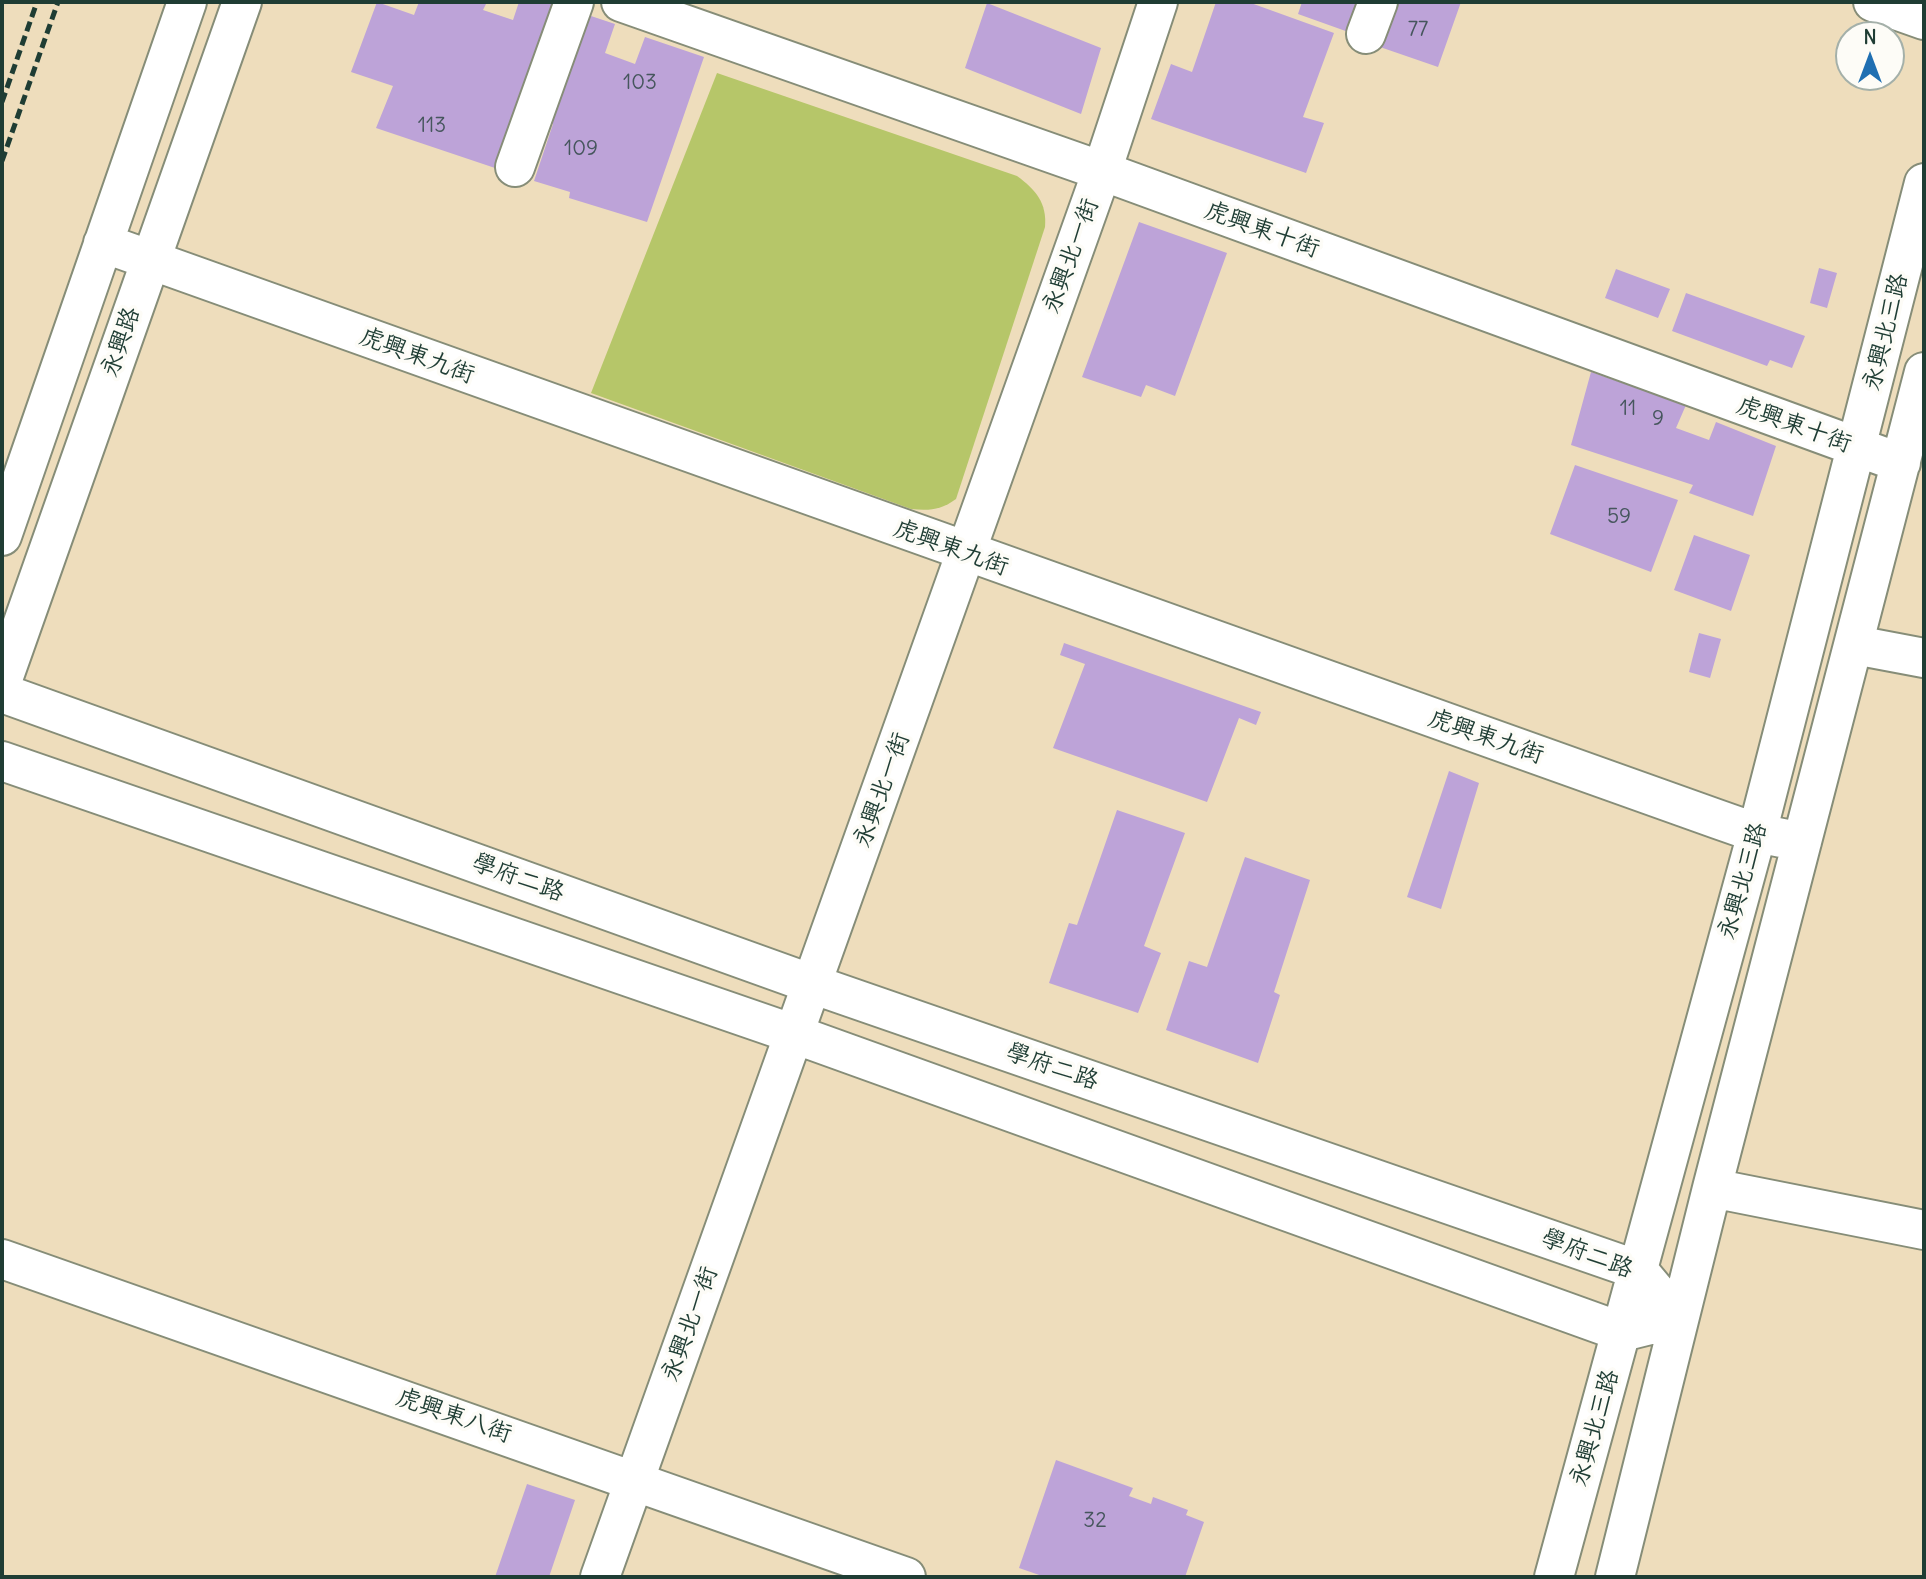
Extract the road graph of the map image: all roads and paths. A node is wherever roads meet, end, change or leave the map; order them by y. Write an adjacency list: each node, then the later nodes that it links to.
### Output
1 (187, 2): 11 (street, 永興路)
2 (242, 2): 12 (street, 永興路)
3 (573, 2): 8 (street)
4 (621, 2): 9 (street, 虎興東十街)
5 (1157, 2): 9 (street, 永興北一街)
6 (1873, 2): 7 (street)
7 (1924, 20)
8 (514, 167)
9 (1102, 171): 14 (street, 虎興東十街); 17 (street, 永興北一街)
10 (1924, 183): 14 (street, 永興北三路)
11 (103, 243): 12 (street, 虎興東九街); 16 (street, 永興路)
12 (150, 260): 17 (street, 虎興東九街); 20 (street, 永興路)
13 (1924, 372): 15 (street, 永興北三路)
14 (1855, 447): 15 (street, 虎興東十街); 23 (street, 永興北三路)
15 (1901, 463): 18 (street, 永興北三路)
16 (2, 536)
17 (966, 553): 23 (street, 虎興東九街); 25 (street, 永興北一街)
18 (1855, 645): 19 (street); 24 (street, 永興北三路)
19 (1924, 658)
20 (2, 682)
21 (2, 693): 25 (street, 學府二路)
22 (2, 761): 26 (street)
23 (1757, 833): 24 (street, 虎興東九街); 30 (street, 永興北三路)
24 (1802, 842): 27 (street, 永興北三路)
25 (813, 984): 26 (street, 永興北一街); 30 (street, 學府二路)
26 (794, 1034): 32 (street); 33 (street, 永興北一街)
27 (1712, 1188): 28 (street); 31 (street, 永興北三路)
28 (1924, 1230)
29 (2, 1259): 33 (street, 虎興東八街)
30 (1638, 1270): 31 (street, 學府二路); 32 (street, 永興北三路)
31 (1678, 1318): 32 (street); 37 (street, 永興北三路)
32 (1622, 1332): 36 (street, 永興北三路)
33 (635, 1479): 34 (street, 永興北一街); 35 (street, 虎興東八街)
34 (600, 1577)
35 (906, 1577)
36 (1554, 1577)
37 (1615, 1577)

